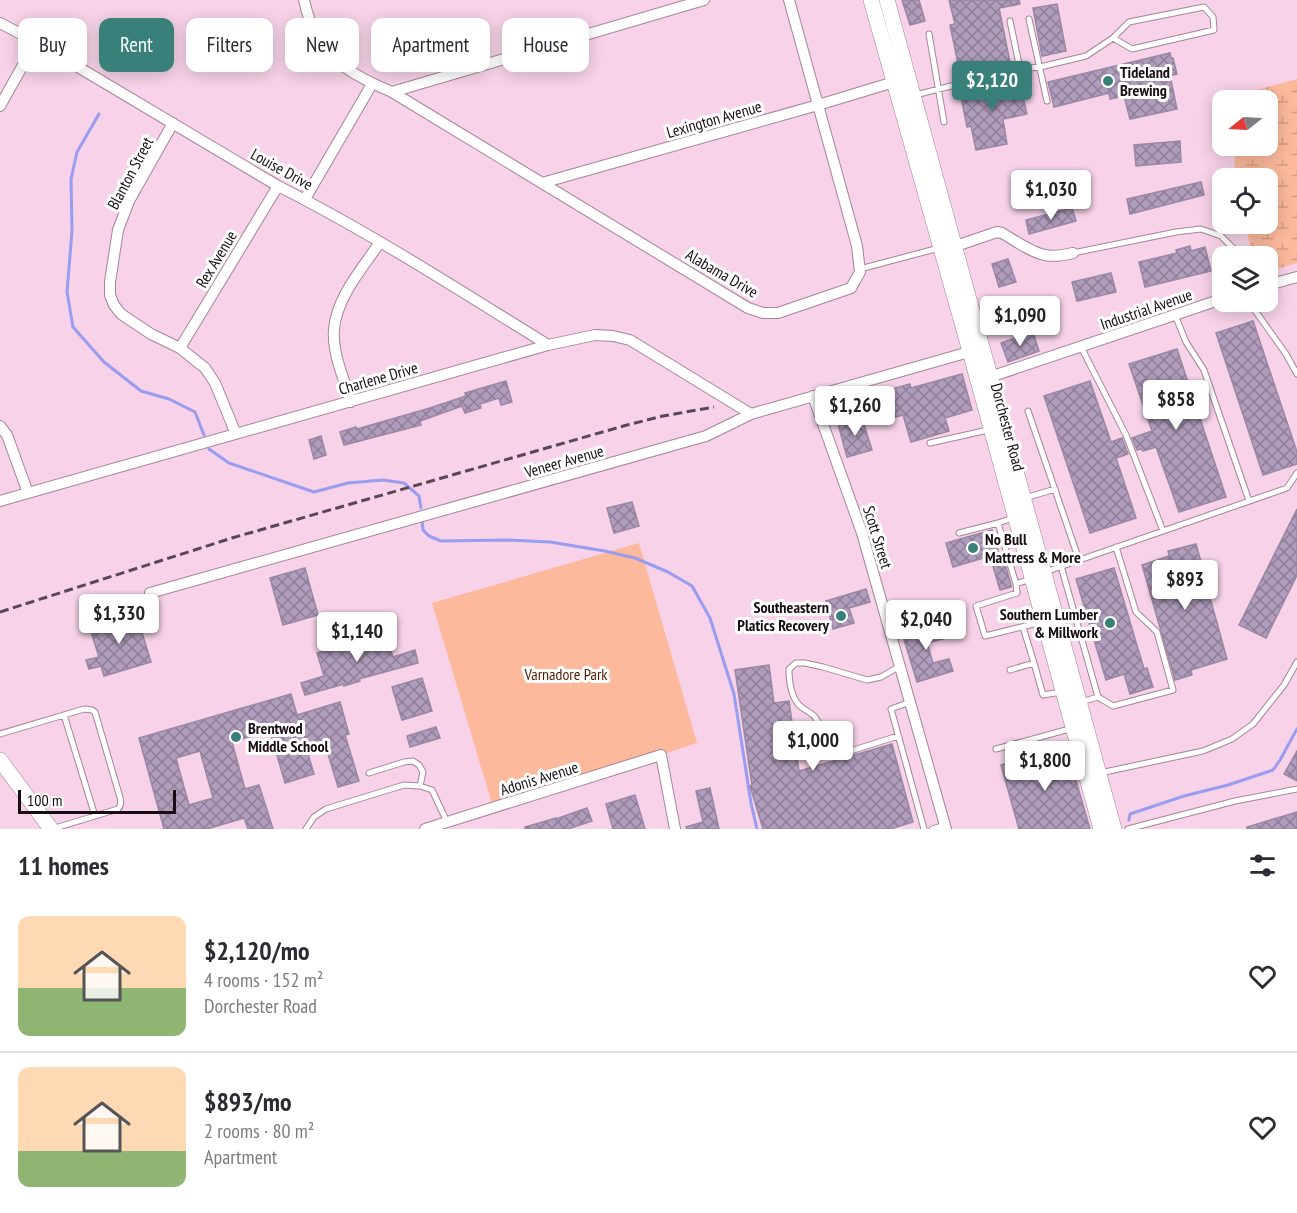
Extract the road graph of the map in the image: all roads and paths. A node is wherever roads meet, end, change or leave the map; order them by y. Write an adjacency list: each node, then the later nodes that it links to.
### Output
1 (304, 0): 17 (street, Alabama Drive)
2 (704, 0): 19 (street)
3 (789, 0): 22 (street)
4 (871, 0): 16 (main road, Dorchester Road)
5 (887, 0): 20 (main road, Dorchester Road)
6 (1029, 19): 12 (lane)
7 (1010, 21): 13 (lane)
8 (0, 23): 9 (street, Louise Drive)
9 (18, 32)
10 (929, 34): 18 (lane)
11 (1113, 38): 11 (lane); 12 (lane)
12 (1040, 67): 13 (lane); 21 (lane)
13 (1020, 69): 18 (lane)
14 (19, 72): 23 (street)
15 (87, 72): 25 (street, Louise Drive)
16 (894, 82): 22 (street, Lexington Avenue); 31 (main road, Dorchester Road)
17 (372, 84): 19 (street, Alabama Drive); 28 (street)
18 (938, 89): 20 (lane); 24 (lane)
19 (392, 92): 26 (street, Alabama Drive)
20 (913, 96): 31 (main road, Dorchester Road)
21 (1047, 101)
22 (818, 105): 26 (street, Lexington Avenue); 33 (street)
23 (0, 106)
24 (944, 122)
25 (173, 123): 27 (street, Louise Drive); 41 (street, Blanton Street)
26 (542, 183): 33 (street, Alabama Drive)
27 (278, 186): 28 (street, Louise Drive); 41 (street, Rex Avenue)
28 (305, 199): 29 (street, Louise Drive)
29 (380, 242): 39 (street, Louise Drive); 46 (street)
30 (1231, 246): 32 (lane)
31 (945, 248): 32 (street); 33 (lane); 42 (main road, Dorchester Road)
32 (1073, 253)
33 (860, 269)
34 (1297, 278): 35 (street)
35 (1278, 283)
36 (1212, 302): 38 (street, Industrial Avenue)
37 (1257, 312): 43 (lane)
38 (1175, 315): 40 (street, Industrial Avenue); 58 (lane)
39 (548, 345): 46 (street, Charlene Drive); 48 (street, Charlene Drive)
40 (1081, 347): 44 (street, Industrial Avenue); 61 (lane)
41 (180, 348): 51 (street, Blanton Street)
42 (976, 350): 44 (main road, Dorchester Road); 45 (street, Veneer Avenue)
43 (1297, 374)
44 (984, 379): 50 (main road, Dorchester Road); 56 (main road, Dorchester Road)
45 (813, 396): 48 (street, Veneer Avenue); 74 (street, Scott Street)
46 (351, 402): 51 (street, Charlene Drive)
47 (1028, 411): 54 (lane)
48 (751, 414): 68 (street, Veneer Avenue)
49 (0, 426): 55 (street)
50 (990, 429): 52 (lane); 59 (main road, Dorchester Road)
51 (236, 434): 55 (street, Charlene Drive)
52 (930, 443)
53 (1297, 473): 58 (lane)
54 (1055, 489): 56 (lane); 64 (lane)
55 (28, 493): 57 (street, Charlene Drive)
56 (1024, 498): 66 (main road, Dorchester Road)
57 (0, 501)
58 (1249, 501): 61 (lane)
59 (1014, 518): 60 (lane); 66 (main road, Dorchester Road)
60 (998, 523): 62 (lane); 67 (lane)
61 (1163, 531): 63 (lane)
62 (959, 533)
63 (1116, 547): 64 (lane); 76 (lane)
64 (1079, 560): 65 (lane)
65 (1061, 566): 66 (lane); 69 (lane)
66 (1038, 576): 67 (lane); 70 (main road, Dorchester Road)
67 (1016, 584): 71 (lane)
68 (150, 593)
69 (1071, 602): 70 (lane); 76 (lane)
70 (1046, 613): 71 (lane); 77 (main road, Dorchester Road)
71 (1023, 627): 73 (lane)
72 (1297, 662): 86 (lane)
73 (1034, 663): 75 (lane); 77 (lane)
74 (900, 666): 78 (street, Scott Street); 82 (lane)
75 (1010, 670)
76 (1098, 697): 77 (lane)
77 (1069, 700): 80 (main road, Dorchester Road); 86 (main road, Dorchester Road)
78 (910, 702): 82 (lane); 91 (street, Scott Street)
79 (64, 715): 81 (lane); 89 (lane); 89 (lane)
80 (1073, 728): 83 (lane); 86 (main road, Dorchester Road)
81 (0, 733)
82 (898, 736): 96 (lane)
83 (996, 749)
84 (0, 760): 92 (main road)
85 (369, 773): 87 (lane)
86 (1092, 775): 98 (main road, Dorchester Road); 99 (main road, Dorchester Road)
87 (420, 786): 90 (lane); 93 (lane)
88 (1297, 789): 100 (lane)
89 (95, 816): 92 (lane)
90 (447, 822): 94 (street, Adonis Avenue); 95 (street, Adonis Avenue)
91 (946, 827): 97 (lane)
92 (52, 829)
93 (306, 829)
94 (425, 829)
95 (675, 829)
96 (924, 829)
97 (932, 829)
98 (1101, 829)
99 (1114, 829)
100 (1128, 829)

